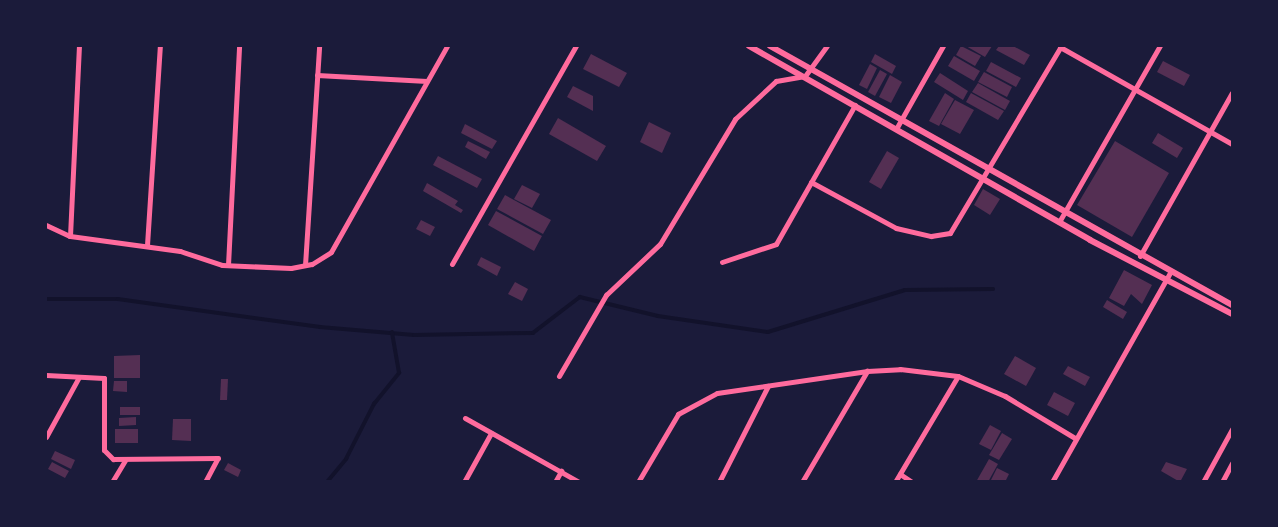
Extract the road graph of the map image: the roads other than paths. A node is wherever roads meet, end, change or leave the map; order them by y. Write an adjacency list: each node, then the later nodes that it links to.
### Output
1 (79, 46): 30 (street)
2 (160, 46): 31 (street)
3 (240, 46): 35 (street)
4 (319, 46): 14 (street)
5 (447, 46): 16 (street)
6 (576, 46): 34 (street)
7 (749, 46): 15 (street)
8 (770, 46): 13 (street)
9 (827, 46): 13 (street)
10 (943, 46): 20 (street)
11 (1060, 46): 17 (street); 24 (street)
12 (1160, 46): 17 (street)
13 (813, 69): 15 (street); 20 (street)
14 (317, 75): 16 (street); 36 (street)
15 (805, 76): 19 (street); 43 (street)
16 (427, 81): 36 (street)
17 (1135, 90): 22 (street); 27 (street)
18 (1233, 93): 22 (street)
19 (855, 105): 21 (street); 26 (street)
20 (901, 121): 21 (street); 24 (street)
21 (896, 129): 25 (street)
22 (1211, 132): 23 (street); 32 (street)
23 (1233, 144)
24 (988, 170): 25 (street); 27 (street)
25 (983, 179): 26 (street); 28 (street)
26 (811, 182): 33 (street)
27 (1066, 213): 28 (street); 32 (street)
28 (1059, 222): 38 (street)
29 (46, 225): 30 (street)
30 (70, 236): 31 (street)
31 (148, 245): 35 (street)
32 (1140, 256): 37 (street)
33 (722, 262)
34 (452, 264)
35 (228, 265): 36 (street)
36 (305, 265)
37 (1170, 273): 38 (street); 39 (street)
38 (1166, 280): 40 (street); 51 (street)
39 (1233, 305)
40 (1233, 314)
41 (867, 371): 44 (street); 46 (street); 63 (street)
42 (46, 375): 45 (street)
43 (559, 376)
44 (958, 376): 51 (street); 55 (street)
45 (79, 377): 50 (street); 52 (street)
46 (768, 386): 61 (street); 62 (street)
47 (465, 418): 49 (street)
48 (1233, 429): 67 (street)
49 (491, 433): 54 (street); 58 (street)
50 (46, 437)
51 (1075, 438): 66 (street)
52 (125, 460): 56 (street); 57 (street)
53 (1233, 463): 68 (street)
54 (561, 471): 59 (street); 60 (street)
55 (900, 474): 64 (street); 65 (street)
56 (112, 481)
57 (205, 481)
58 (464, 481)
59 (555, 481)
60 (579, 481)
61 (638, 481)
62 (719, 481)
63 (802, 481)
64 (895, 481)
65 (912, 481)
66 (1052, 481)
67 (1203, 481)
68 (1222, 481)

